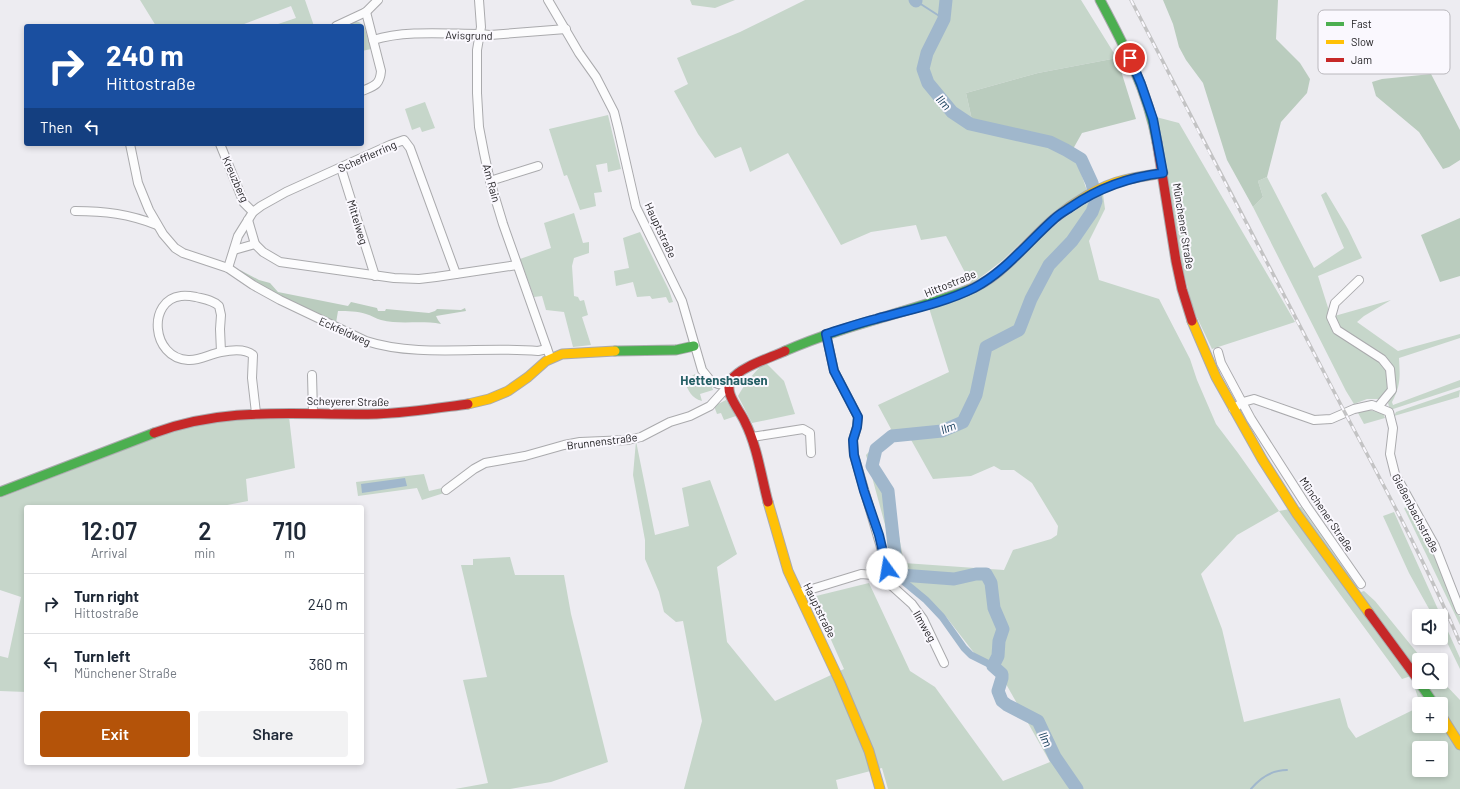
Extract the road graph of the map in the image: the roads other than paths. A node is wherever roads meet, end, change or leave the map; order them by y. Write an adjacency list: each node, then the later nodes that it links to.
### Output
1 (378, 0): 5 (street)
2 (479, 0): 8 (street, Am Rain)
3 (548, 0): 7 (street, Hauptstraße)
4 (1100, 0): 15 (street, Münchener Straße)
5 (366, 12): 6 (street); 9 (street)
6 (340, 24)
7 (566, 29): 8 (street, Avisgrund); 29 (street, Hauptstraße)
8 (480, 34): 9 (street, Avisgrund); 16 (street, Am Rain)
9 (373, 40): 10 (street)
10 (364, 90)
11 (130, 146): 20 (street, Eckfeldweg)
12 (221, 146): 18 (street, Kreuzberg)
13 (538, 166): 16 (street)
14 (341, 168): 18 (street, Schefflerring); 25 (street, Schefflerring); 26 (street, Mittelweg)
15 (1163, 173): 28 (street, Hittostraße); 37 (street, Münchener Straße)
16 (490, 181): 23 (street, Am Rain)
17 (76, 211): 20 (street)
18 (254, 212): 19 (street, Schefflerring)
19 (248, 220): 21 (street); 22 (street, Schefflerring)
20 (157, 225): 24 (street, Eckfeldweg)
21 (255, 244): 22 (street); 26 (street)
22 (234, 250): 24 (street, Schefflerring)
23 (517, 265): 25 (street); 32 (street, Am Rain)
24 (228, 268): 32 (street, Eckfeldweg)
25 (456, 274): 26 (street)
26 (375, 276)
27 (1359, 280): 36 (street)
28 (826, 334): 34 (street, Hittostraße); 44 (street)
29 (694, 346): 32 (street, Scheyerer Straße); 34 (street, Hauptstraße)
30 (221, 352): 30 (street); 39 (street)
31 (1218, 352): 35 (street, Münchener Straße)
32 (549, 354): 38 (street, Scheyerer Straße)
33 (312, 375): 38 (street)
34 (729, 385): 40 (street, Hauptstraße); 42 (street, Brunnenstraße)
35 (1243, 402): 36 (street); 37 (street); 45 (street, Münchener Straße)
36 (1378, 407): 47 (street, Gießenbachstraße)
37 (1233, 409): 49 (street, Münchener Straße)
38 (313, 412): 39 (street, Scheyerer Straße)
39 (256, 413): 43 (street, Scheyerer Straße)
40 (752, 437): 41 (street); 46 (street, Hauptstraße)
41 (811, 453)
42 (446, 490)
43 (0, 492)
44 (882, 578): 46 (street, Ilmweg); 48 (street, Ilmweg)
45 (1361, 584)
46 (799, 593): 52 (street, Hauptstraße)
47 (1460, 610)
48 (944, 663)
49 (1412, 672)
50 (1448, 725): 51 (street)
51 (1460, 745)
52 (880, 789)

